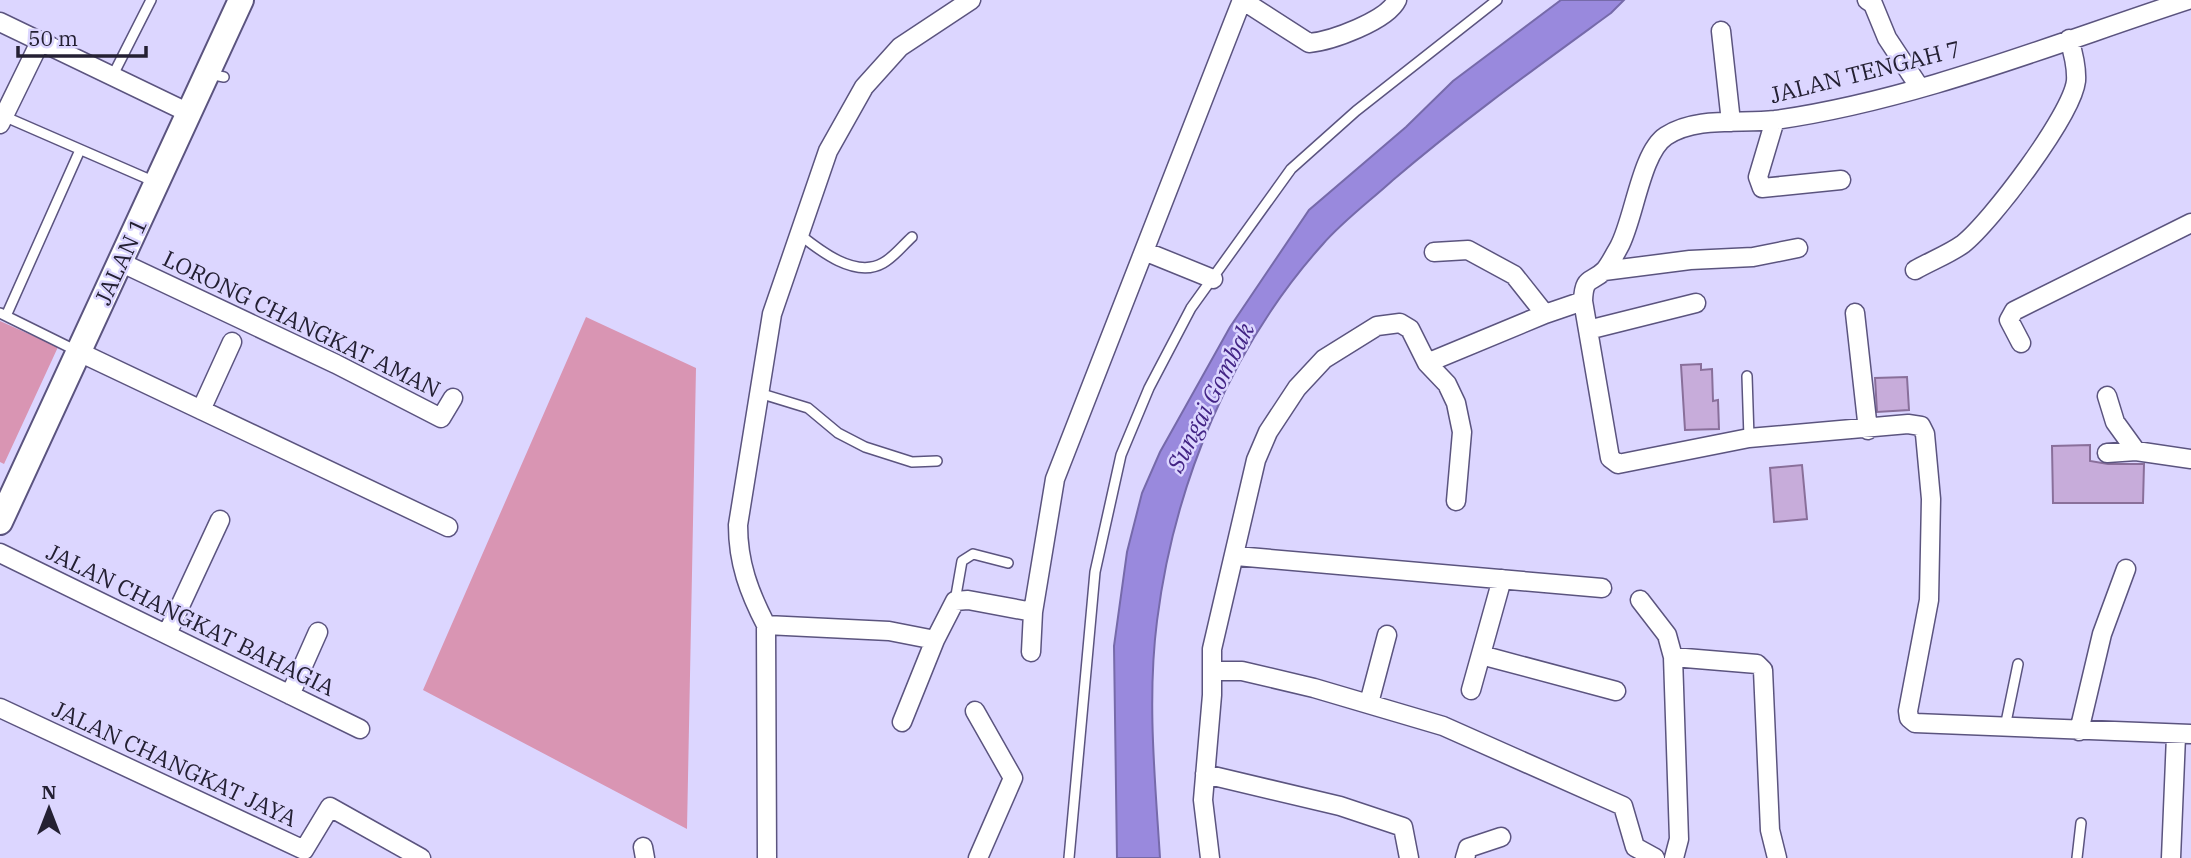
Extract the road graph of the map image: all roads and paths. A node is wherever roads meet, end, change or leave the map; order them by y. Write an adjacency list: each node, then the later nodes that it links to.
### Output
1 (151, 0): 13 (lane)
2 (241, 0): 15 (street, JALAN 1)
3 (971, 0): 23 (street)
4 (1242, 0): 5 (street); 26 (street)
5 (1397, 0)
6 (1497, 0): 31 (lane)
7 (2188, 0): 11 (street, JALAN TENGAH 7)
8 (1871, 1): 14 (street)
9 (0, 22): 12 (street)
10 (1721, 31): 18 (street)
11 (2069, 38): 14 (street, JALAN TENGAH 7); 29 (street)
12 (40, 42): 13 (street); 16 (street)
13 (113, 75): 15 (street)
14 (1920, 88): 17 (street, JALAN TENGAH 7)
15 (189, 113): 21 (street, JALAN 1)
16 (1, 118): 19 (lane)
17 (1775, 120): 18 (street, JALAN TENGAH 7); 20 (street)
18 (1731, 122): 30 (street, JALAN TENGAH 7)
19 (79, 150): 21 (lane); 35 (lane)
20 (1841, 180)
21 (156, 183): 28 (street, JALAN 1)
22 (2191, 223): 39 (street)
23 (799, 234): 24 (lane); 43 (street)
24 (912, 237)
25 (1798, 248): 30 (street)
26 (1143, 251): 31 (street); 65 (street)
27 (1434, 252): 36 (street)
28 (120, 262): 40 (street, JALAN 1); 45 (street, LORONG CHANGKAT AMAN)
29 (1915, 270)
30 (1604, 271): 32 (street, JALAN TENGAH 7)
31 (1213, 279): 95 (lane)
32 (1583, 301): 36 (street); 37 (street)
33 (1696, 303): 37 (street)
34 (1855, 313): 47 (street)
35 (3, 314): 40 (lane)
36 (1545, 314): 41 (street)
37 (1588, 330): 48 (street)
38 (232, 342): 46 (street)
39 (2021, 343)
40 (79, 352): 46 (street); 54 (street, JALAN 1)
41 (1427, 363): 53 (street); 58 (street)
42 (1747, 376): 48 (lane)
43 (759, 393): 52 (lane); 66 (street)
44 (2107, 396): 49 (street)
45 (453, 398)
46 (201, 410): 56 (street)
47 (1868, 430): 48 (street); 83 (street)
48 (1749, 438)
49 (2136, 451): 50 (street); 51 (street)
50 (2107, 453)
51 (2191, 458)
52 (937, 461)
53 (1456, 500)
54 (1, 517)
55 (220, 520): 68 (street)
56 (448, 527)
57 (0, 553): 68 (street, JALAN CHANGKAT BAHAGIA)
58 (1236, 556): 61 (street); 75 (street)
59 (1008, 563): 64 (lane)
60 (2126, 569): 85 (street)
61 (1502, 579): 62 (street); 72 (street)
62 (1602, 588)
63 (1640, 600): 73 (street)
64 (955, 601): 65 (street); 70 (street)
65 (1032, 612): 71 (street)
66 (766, 625): 70 (street); 93 (street)
67 (318, 632): 78 (street)
68 (167, 635): 78 (street, JALAN CHANGKAT BAHAGIA)
69 (1387, 635): 79 (street)
70 (935, 640): 82 (street)
71 (1031, 652)
72 (1481, 655): 76 (street); 77 (street)
73 (1673, 657): 100 (street); 101 (street)
74 (2018, 664): 83 (lane)
75 (1212, 671): 79 (street); 87 (street)
76 (1471, 690)
77 (1616, 691)
78 (290, 695): 84 (street, JALAN CHANGKAT BAHAGIA)
79 (1369, 703): 99 (street)
80 (0, 708): 91 (street, JALAN CHANGKAT JAYA)
81 (975, 711): 94 (street)
82 (902, 722)
83 (2005, 727): 85 (street)
84 (360, 729)
85 (2079, 731): 86 (street)
86 (2184, 735): 88 (street)
87 (1205, 774): 96 (street); 97 (street)
88 (2182, 816): 103 (street)
89 (2081, 824): 102 (lane)
90 (1501, 837): 98 (street)
91 (304, 854): 92 (street, JALAN CHANGKAT JAYA)
92 (421, 858)
93 (766, 858)
94 (978, 858)
95 (1069, 858)
96 (1210, 858)
97 (1409, 858)
98 (1465, 858)
99 (1655, 858)
100 (1674, 858)
101 (1777, 858)
102 (2077, 858)
103 (2171, 858)

